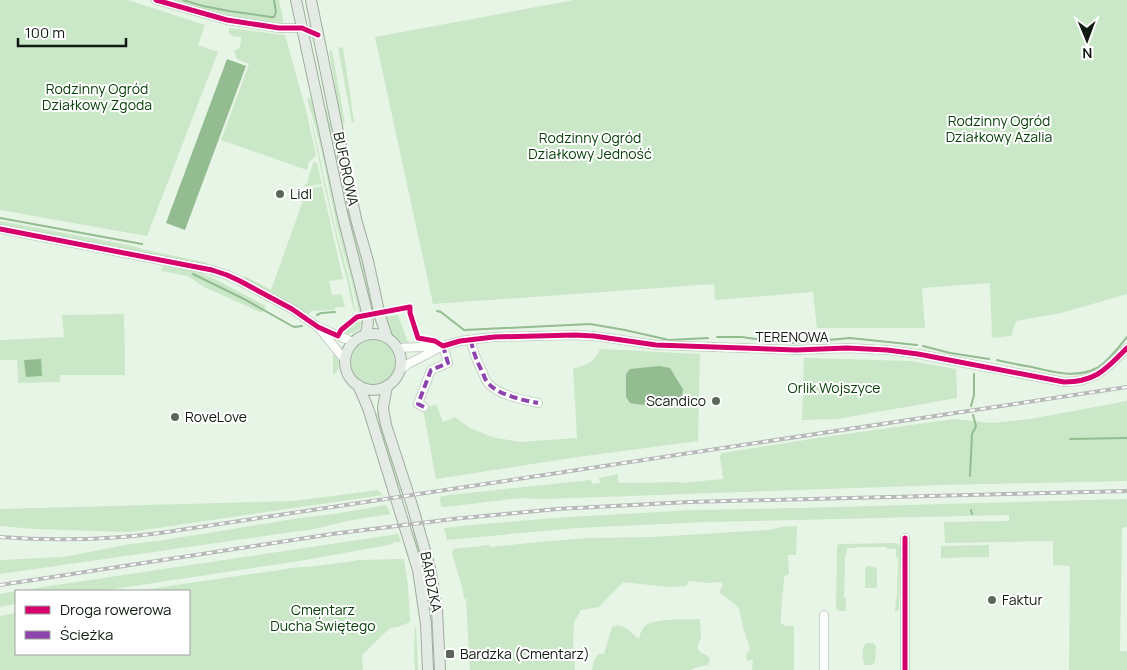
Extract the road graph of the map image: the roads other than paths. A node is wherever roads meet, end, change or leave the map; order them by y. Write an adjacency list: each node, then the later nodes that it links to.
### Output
1 (156, 0): 5 (street)
2 (296, 0): 5 (main road, BUFOROWA)
3 (310, 0): 4 (main road, BUFOROWA)
4 (314, 16): 5 (street); 6 (main road, BUFOROWA)
5 (302, 28): 6 (street); 9 (main road, BUFOROWA)
6 (318, 35): 10 (main road, BUFOROWA)
7 (0, 229): 8 (street)
8 (318, 327): 12 (street); 16 (street)
9 (366, 334): 10 (main road); 12 (main road)
10 (387, 337): 14 (main road)
11 (471, 340): 13 (street, TERENOWA); 15 (street, TERENOWA); 20 (street)
12 (353, 342): 16 (main road)
13 (443, 346): 14 (street, TERENOWA); 17 (street, TERENOWA); 21 (street)
14 (398, 348): 17 (main road)
15 (1127, 348)
16 (345, 360): 18 (main road)
17 (400, 370): 19 (main road)
18 (358, 385): 19 (main road); 24 (main road, BARDZKA)
19 (387, 386): 25 (main road, BARDZKA)
20 (538, 404)
21 (424, 406)
22 (905, 538): 27 (street)
23 (824, 615): 26 (street)
24 (428, 670)
25 (440, 670)
26 (824, 670)
27 (905, 670)

